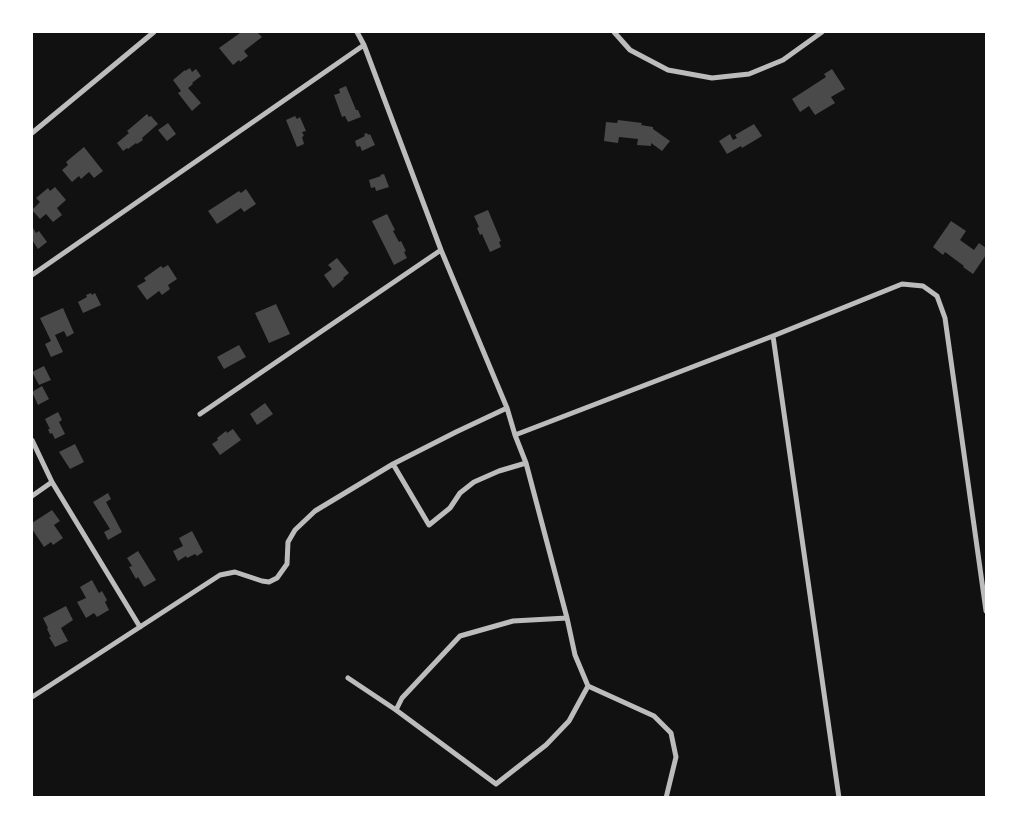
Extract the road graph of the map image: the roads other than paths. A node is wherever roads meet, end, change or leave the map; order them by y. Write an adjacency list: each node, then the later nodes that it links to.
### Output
1 (154, 32): 6 (street)
2 (357, 32): 5 (street)
3 (614, 32): 4 (street)
4 (822, 32)
5 (364, 45): 7 (street); 8 (street)
6 (32, 133)
7 (441, 250): 10 (street); 11 (street)
8 (32, 275)
9 (773, 336): 12 (street); 18 (street); 26 (street)
10 (507, 408): 12 (street); 15 (street)
11 (200, 414)
12 (515, 435): 14 (street)
13 (32, 440): 16 (street)
14 (526, 463): 15 (street); 19 (street)
15 (393, 464): 20 (street)
16 (52, 482): 17 (street); 20 (street)
17 (32, 496)
18 (987, 611)
19 (567, 618): 22 (street); 24 (street)
20 (140, 627): 23 (street)
21 (348, 678): 24 (street)
22 (588, 686): 24 (street); 25 (street)
23 (32, 697)
24 (396, 710)
25 (666, 798)
26 (839, 798)

